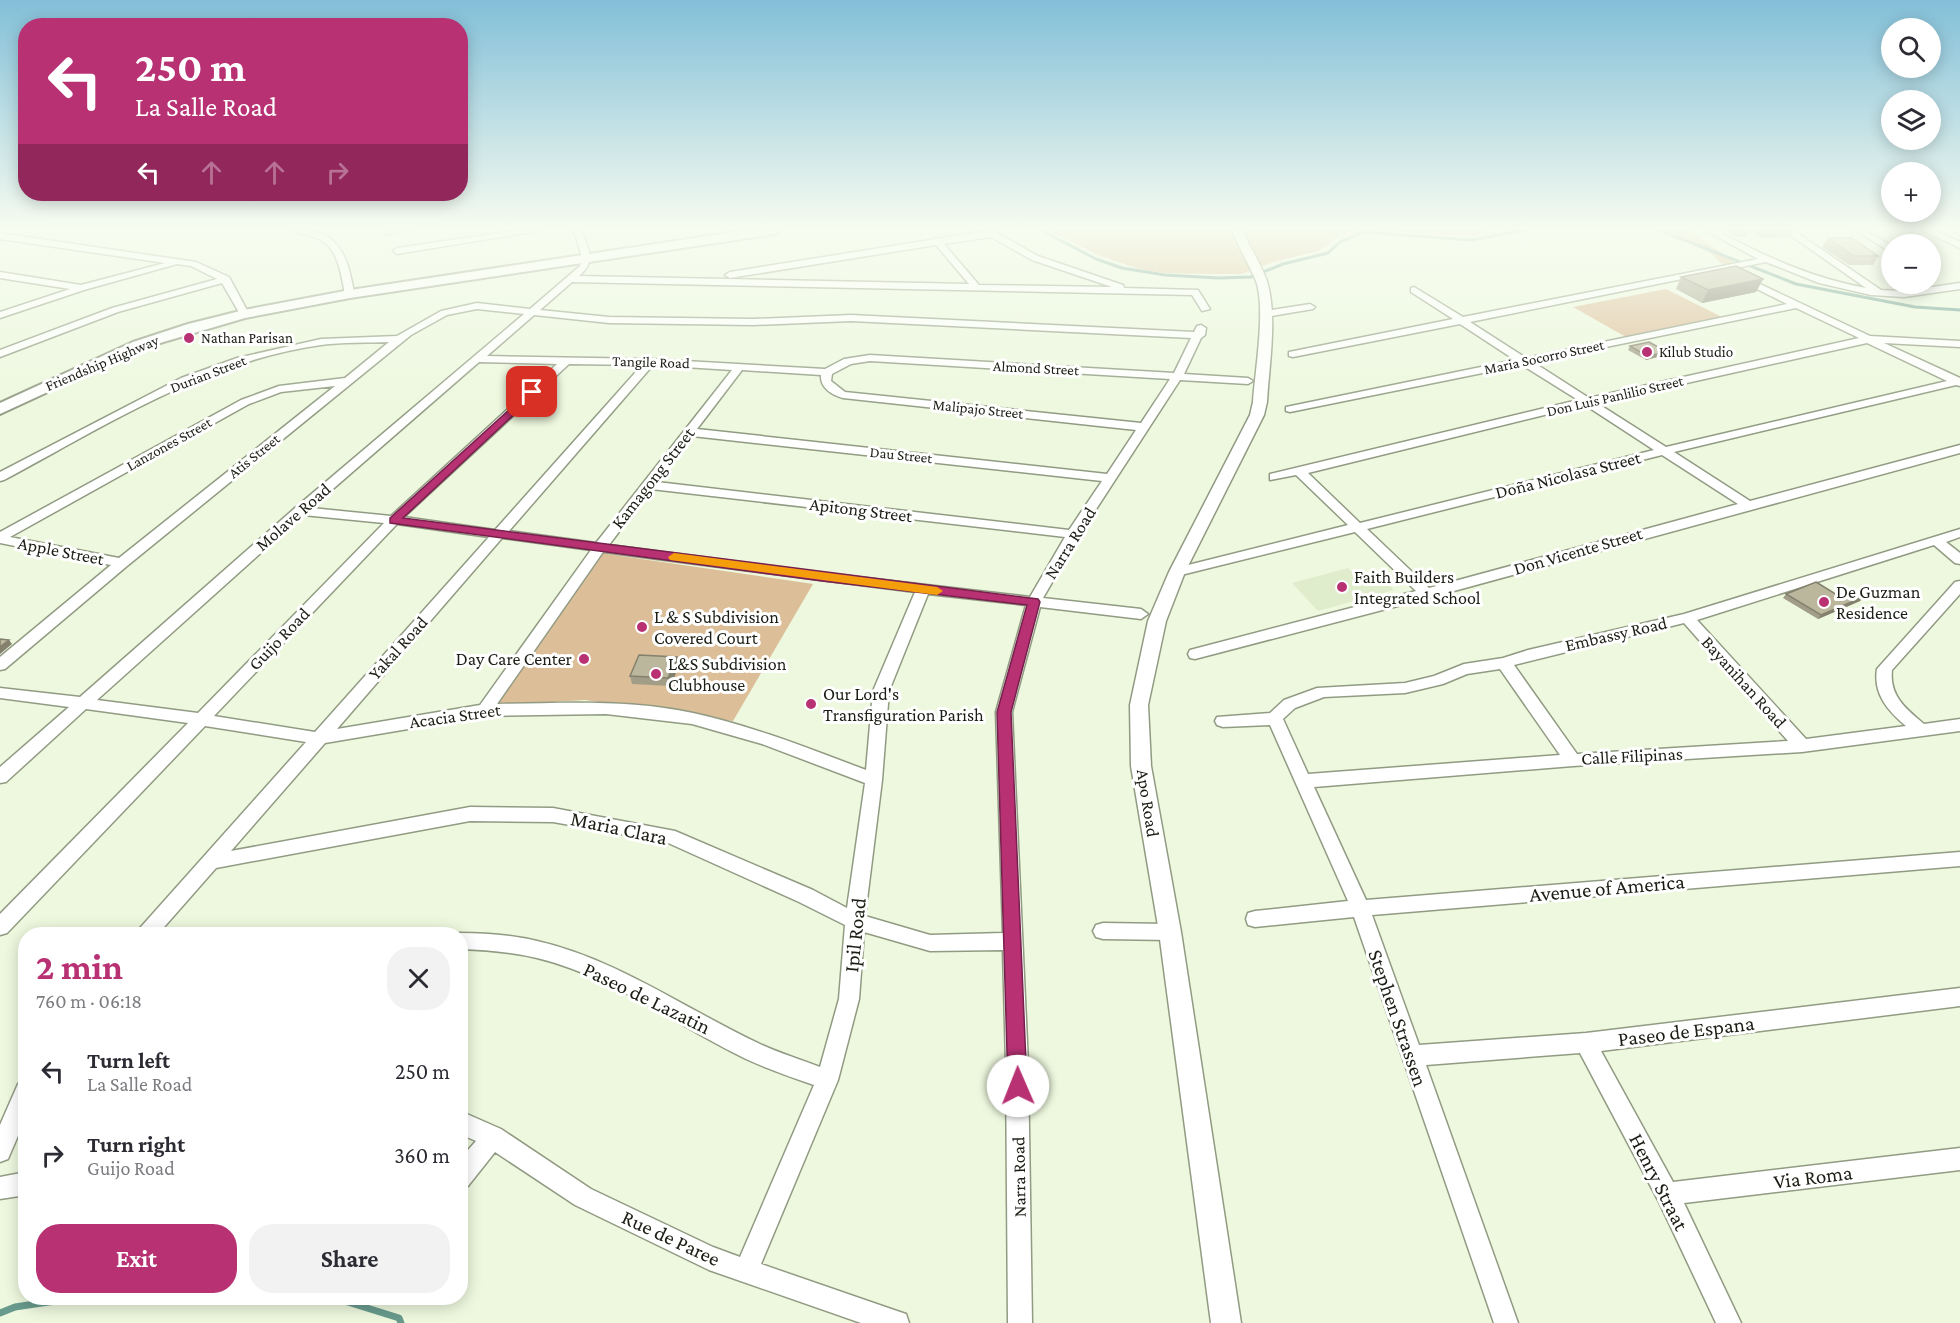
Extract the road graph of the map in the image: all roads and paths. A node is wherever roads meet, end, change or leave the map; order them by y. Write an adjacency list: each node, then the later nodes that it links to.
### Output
1 (70, 292): 21 (street)
2 (180, 292): 27 (street)
3 (233, 292): 20 (street)
4 (365, 292): 14 (main road, Friendship Highway)
5 (555, 292): 19 (street, Molave Road)
6 (1125, 292): 7 (street)
7 (1134, 292): 17 (street)
8 (1263, 292): 18 (street, Apo Road)
9 (1417, 292): 22 (street)
10 (1610, 292): 22 (street)
11 (1770, 292): 15 (street)
12 (1879, 292): 13 (street)
13 (1913, 292)
14 (350, 294): 20 (main road, Friendship Highway)
15 (1798, 305): 25 (street); 32 (street, Maria Socorro Street)
16 (1310, 307): 18 (street)
17 (1205, 309)
18 (1265, 309): 63 (street, Apo Road)
19 (533, 311): 23 (street, Atis Street); 24 (street, Atis Street); 29 (street, Molave Road)
20 (244, 314): 41 (main road, Friendship Highway)
21 (0, 315)
22 (1459, 321): 28 (street); 32 (street)
23 (1201, 331): 35 (street, Narra Road)
24 (399, 339): 36 (street, Atis Street); 47 (street, Durian Street)
25 (1870, 339): 26 (street, Don Luis Panlilio Street); 38 (street); 39 (street, Don Luis Panlilio Street)
26 (1960, 344)
27 (0, 354)
28 (1293, 354)
29 (475, 359): 30 (street, Tangile Road); 52 (street, Molave Road)
30 (567, 360): 31 (street, Tangile Road); 53 (street, Guijo Road)
31 (650, 362): 33 (street, Tangile Road); 57 (street, Yakal Road)
32 (1522, 362): 39 (street); 40 (street, Maria Socorro Street)
33 (740, 366): 34 (street, Tangile Road); 43 (street, Kamagong Street)
34 (827, 372): 35 (street, Almond Street); 42 (street, Malipajo Street)
35 (1177, 377): 37 (street, Almond Street); 42 (street, Narra Road)
36 (347, 381): 58 (street, Lanzones Street); 62 (street, Atis Street)
37 (1248, 381)
38 (1959, 382): 45 (street, Doña Nicolasa Street)
39 (1585, 402): 45 (street); 46 (street, Don Luis Panlilio Street)
40 (1290, 408)
41 (0, 409)
42 (1144, 427): 49 (street, Narra Road)
43 (689, 432): 49 (street, Dau Street); 50 (street, Kamagong Street)
44 (1960, 449): 51 (street, Don Vicente Street)
45 (1664, 451): 51 (street); 54 (street, Doña Nicolasa Street)
46 (1299, 471): 48 (street, Don Luis Panlilio Street); 54 (street)
47 (0, 477)
48 (1274, 477)
49 (1112, 478): 55 (street, Narra Road)
50 (650, 485): 55 (street, Apitong Street); 60 (street, Kamagong Street)
51 (1746, 504): 66 (street, Don Vicente Street)
52 (300, 511): 53 (street); 74 (street, Molave Road)
53 (394, 520): 57 (street); 76 (street, Guijo Road)
54 (1357, 527): 63 (street, Doña Nicolasa Street); 66 (street)
55 (1073, 534): 67 (street, Narra Road)
56 (1960, 534): 59 (street, Embassy Road)
57 (498, 535): 60 (street); 81 (street, Yakal Road)
58 (0, 538): 62 (street, Apple Street)
59 (1936, 540): 61 (street); 69 (street, Embassy Road)
60 (600, 547): 65 (street); 75 (street, Kamagong Street)
61 (1960, 560)
62 (122, 563): 72 (street, Atis Street)
63 (1177, 572): 95 (street, Apo Road)
64 (1960, 585): 80 (street)
65 (923, 589): 67 (street); 85 (street, Ipil Road)
66 (1427, 594): 70 (street, Don Vicente Street)
67 (1034, 602): 68 (street); 97 (street, Narra Road)
68 (1140, 614)
69 (1687, 618): 71 (street, Embassy Road); 82 (street, Bayanihan Road)
70 (1195, 654)
71 (1504, 663): 77 (street, Embassy Road); 83 (street)
72 (0, 665)
73 (0, 693): 74 (street, Acacia Street)
74 (80, 704): 76 (street, Acacia Street); 84 (street, Molave Road)
75 (485, 710): 81 (street, Acacia Street); 85 (street, Acacia Street)
76 (200, 719): 81 (street, Acacia Street); 92 (street, Guijo Road)
77 (1275, 719): 78 (street); 86 (street, Stephen Strassen)
78 (1223, 721)
79 (1960, 725): 80 (street, Calle Filipinas)
80 (1921, 730): 82 (street, Calle Filipinas)
81 (317, 738): 88 (street, Yakal Road)
82 (1802, 746): 83 (street, Calle Filipinas)
83 (1573, 760): 86 (street, Calle Filipinas)
84 (0, 777)
85 (874, 780): 91 (street, Ipil Road)
86 (1304, 781): 89 (street, Stephen Strassen)
87 (1960, 859): 89 (street, Avenue of America)
88 (209, 862): 91 (street, Maria Clara); 93 (street, Yakal Road)
89 (1360, 908): 90 (street, Avenue of America); 100 (street, Stephen Strassen)
90 (1255, 919)
91 (855, 921): 97 (street, Maria Clara); 101 (street, Ipil Road)
92 (0, 927)
93 (153, 927)
94 (1103, 931): 95 (street)
95 (1170, 932): 114 (street, Apo Road)
96 (468, 941): 101 (street, Paseo de Lazatin)
97 (1013, 941): 113 (street, Narra Road)
98 (1960, 997): 99 (street, Paseo de Espana)
99 (1586, 1043): 100 (street, Paseo de Espana); 110 (street, Henry Straat)
100 (1412, 1056): 115 (street, Stephen Strassen)
101 (827, 1080): 111 (street, Ipil Road)
102 (18, 1109): 105 (street)
103 (468, 1126): 104 (street, Rue de Paree)
104 (493, 1137): 107 (street); 111 (street, Rue de Paree)
105 (0, 1151)
106 (1960, 1159): 110 (street, Via Roma)
107 (468, 1168)
108 (18, 1185): 109 (street)
109 (0, 1188)
110 (1667, 1194): 116 (street, Henry Straat)
111 (746, 1270): 112 (street, Rue de Paree)
112 (897, 1323)
113 (1020, 1323)
114 (1226, 1323)
115 (1506, 1323)
116 (1729, 1323)

